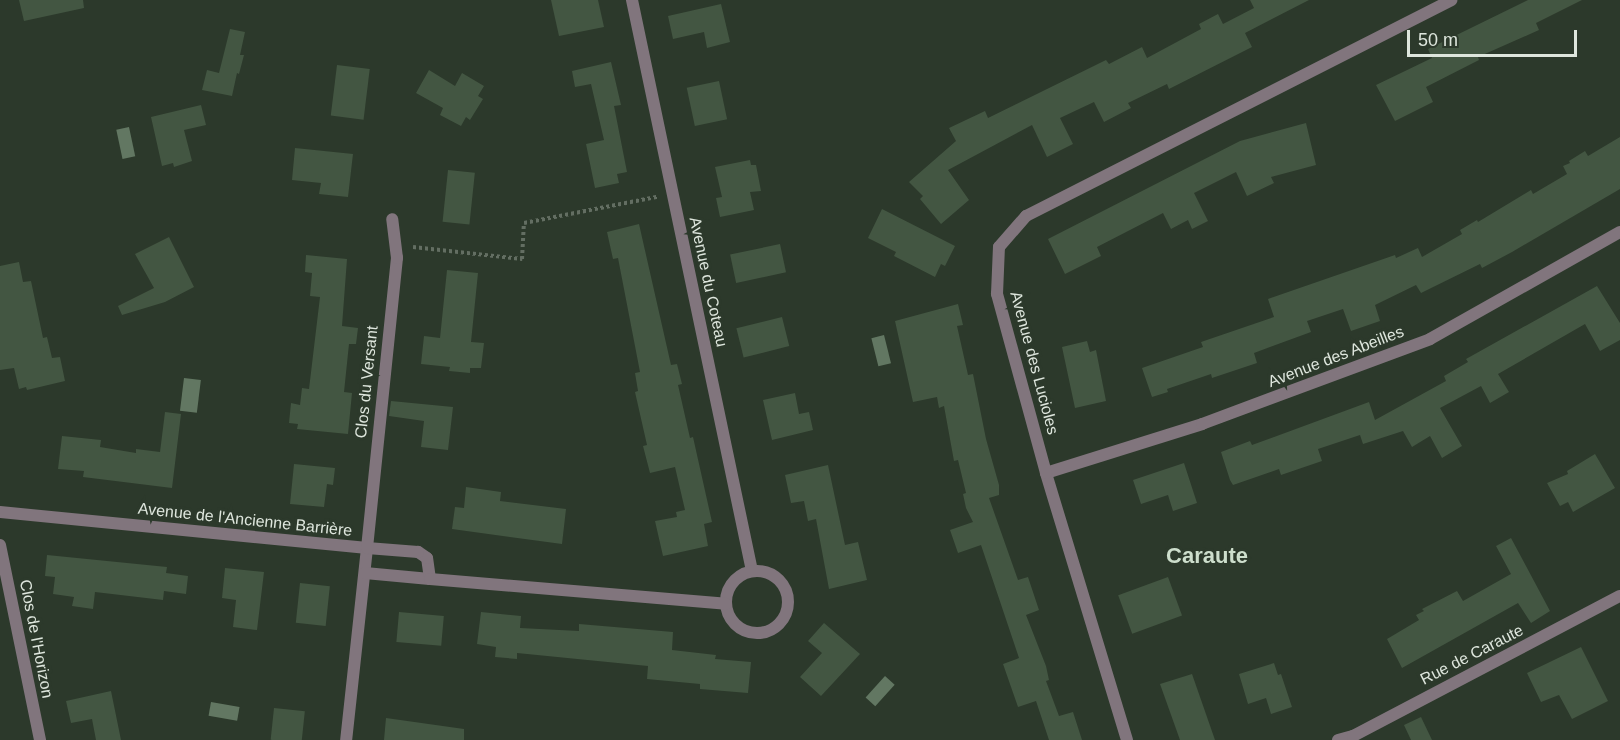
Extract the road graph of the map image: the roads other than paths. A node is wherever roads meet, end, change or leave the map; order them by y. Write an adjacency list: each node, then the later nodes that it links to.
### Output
1 (632, 0): 9 (street, Avenue du Coteau)
2 (1451, 0): 5 (street, Avenue des Lucioles)
3 (392, 219): 8 (street, Clos du Versant)
4 (1620, 232): 5 (street, Avenue des Abeilles)
5 (1046, 472): 16 (street, Avenue des Lucioles)
6 (0, 512): 8 (street, Avenue de l'Ancienne Barrière)
7 (0, 545): 14 (street, Clos de l'Horizon)
8 (367, 548): 10 (street, Avenue de l'Ancienne Barrière); 11 (street)
9 (752, 571): 13 (street); 13 (street)
10 (364, 573): 11 (street); 15 (street, Avenue de l'Ancienne Barrière)
11 (430, 579): 13 (street)
12 (1620, 596): 17 (street, Rue de Caraute)
13 (726, 604)
14 (40, 740)
15 (346, 740)
16 (1127, 740)
17 (1338, 740)

